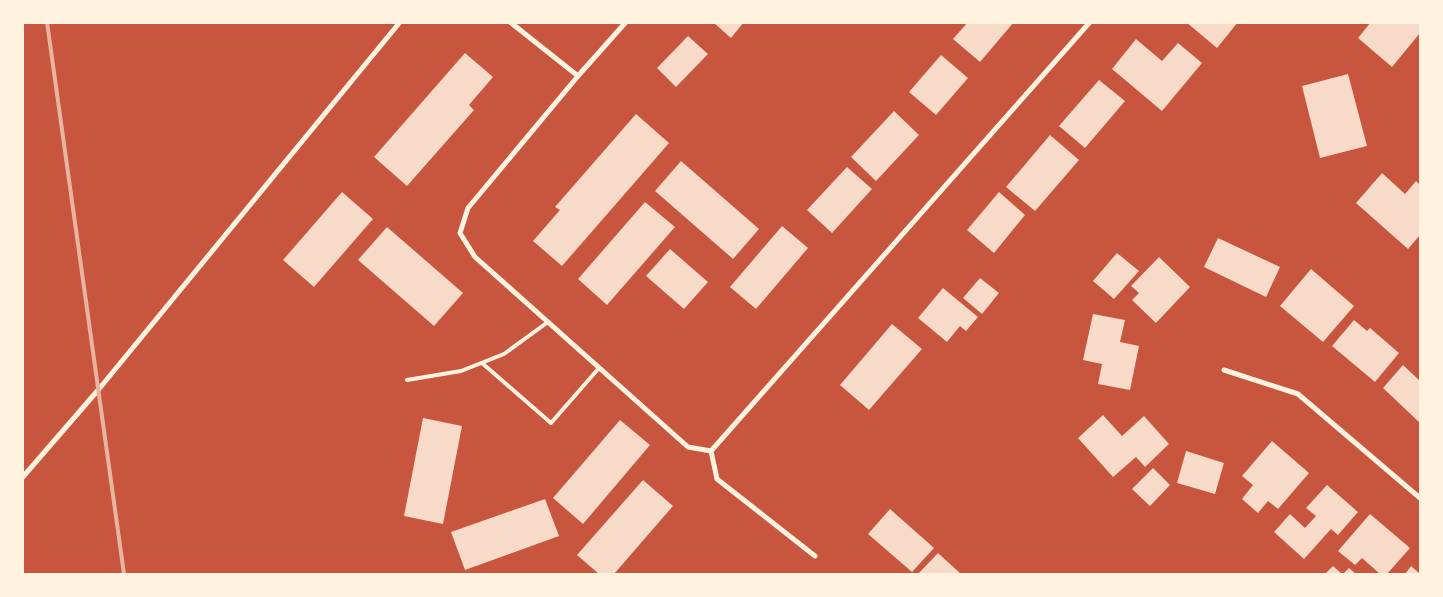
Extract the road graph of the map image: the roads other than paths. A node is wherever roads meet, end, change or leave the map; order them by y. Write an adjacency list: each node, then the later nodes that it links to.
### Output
1 (400, 22): 12 (street)
2 (510, 22): 5 (street)
3 (626, 22): 5 (street)
4 (1090, 22): 11 (street)
5 (578, 76): 6 (street)
6 (548, 322): 7 (lane); 8 (street)
7 (482, 363): 8 (lane); 10 (lane)
8 (600, 368): 11 (street)
9 (1224, 370): 13 (street)
10 (407, 380)
11 (711, 451): 14 (street)
12 (22, 478)
13 (1420, 498)
14 (815, 556)

